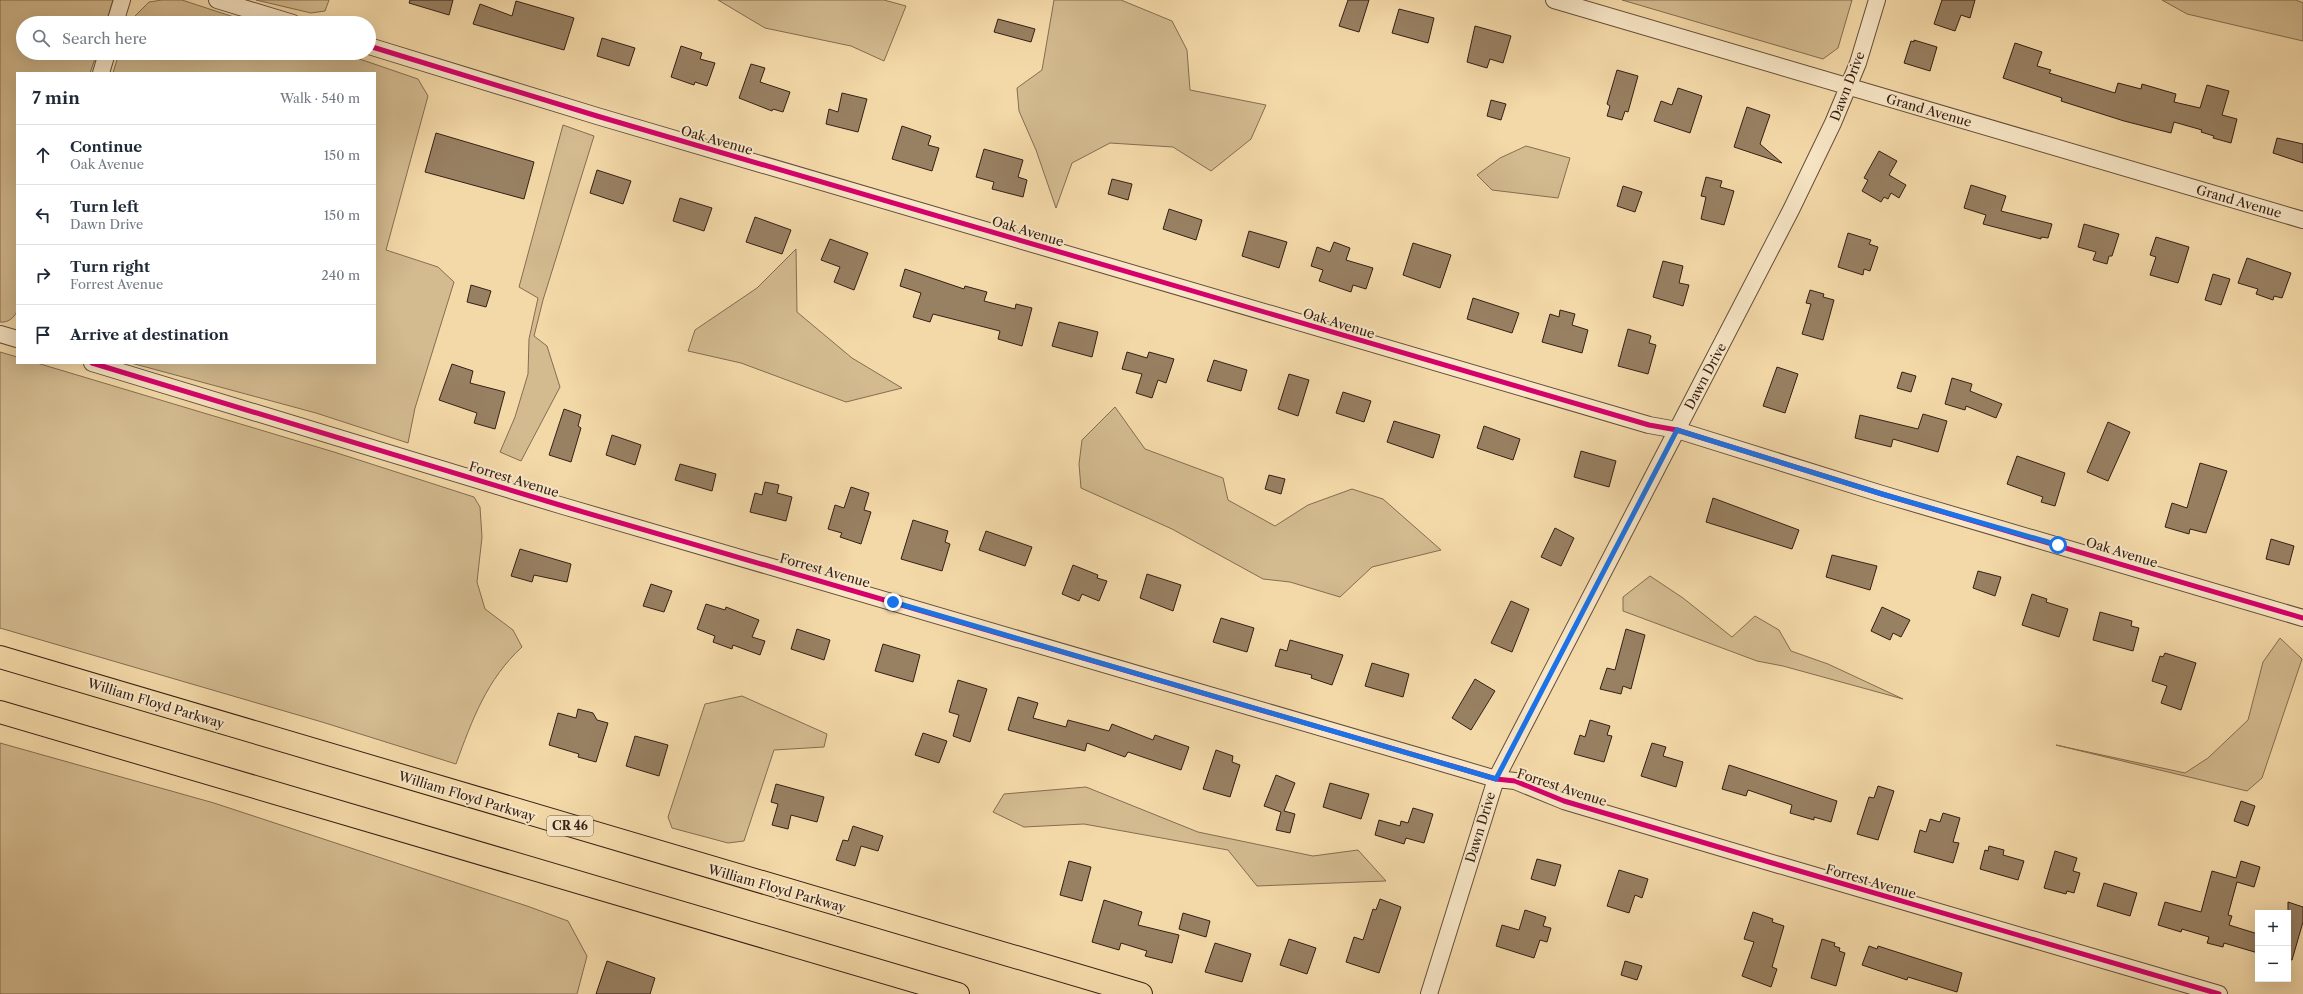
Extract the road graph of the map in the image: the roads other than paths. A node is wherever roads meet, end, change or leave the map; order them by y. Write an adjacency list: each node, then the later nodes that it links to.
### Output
1 (122, 0): 5 (street)
2 (217, 0): 6 (street)
3 (1554, 0): 10 (street, Grand Avenue)
4 (1877, 0): 10 (street, Dawn Drive)
5 (117, 16)
6 (270, 16)
7 (376, 48): 15 (street, Oak Avenue)
8 (105, 60): 9 (street)
9 (101, 72)
10 (1848, 86): 11 (street, Grand Avenue); 15 (street, Dawn Drive)
11 (2303, 220)
12 (0, 334): 13 (street)
13 (16, 339)
14 (95, 364): 19 (street, Forrest Avenue)
15 (1677, 430): 16 (street, Oak Avenue); 19 (street, Dawn Drive)
16 (2303, 618)
17 (0, 657): 21 (highway, William Floyd Parkway / CR 46)
18 (0, 712): 20 (highway)
19 (1496, 779): 22 (street, Dawn Drive); 23 (street, Forrest Avenue)
20 (958, 994)
21 (1141, 994)
22 (1429, 994)
23 (2219, 994)

